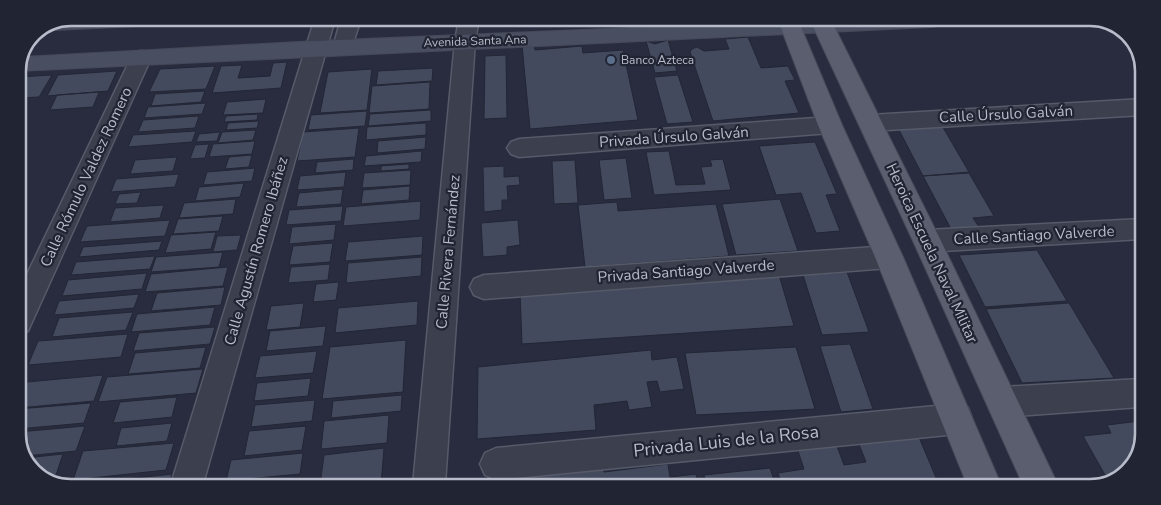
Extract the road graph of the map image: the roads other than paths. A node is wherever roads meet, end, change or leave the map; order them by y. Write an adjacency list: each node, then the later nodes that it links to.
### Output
1 (323, 26): 8 (street, Calle Agustín Romero Ibáñez)
2 (349, 26): 7 (street)
3 (725, 26): 6 (main road, Avenida Santa Ana)
4 (789, 26): 12 (main road)
5 (822, 26): 13 (main road, Heroica Escuela Naval Militar)
6 (467, 30): 7 (main road, Avenida Santa Ana); 25 (street, Calle Rivera Fernández)
7 (343, 47): 8 (main road, Avenida Santa Ana)
8 (316, 48): 9 (main road, Avenida Santa Ana); 24 (street, Calle Agustín Romero Ibáñez)
9 (141, 58): 10 (main road, Avenida Santa Ana); 19 (street, Calle Rómulo Valdez Romero)
10 (27, 64)
11 (1135, 107): 13 (street, Calle Úrsulo Galván)
12 (830, 124): 14 (street, Privada Úrsulo Galván); 17 (main road)
13 (870, 124): 16 (main road, Heroica Escuela Naval Militar)
14 (518, 148)
15 (1135, 229): 16 (street, Calle Santiago Valverde)
16 (927, 241): 21 (main road, Heroica Escuela Naval Militar)
17 (889, 256): 18 (street, Privada Santiago Valverde); 22 (main road)
18 (484, 287)
19 (26, 305)
20 (1135, 393): 21 (street)
21 (1002, 402): 27 (main road, Heroica Escuela Naval Militar)
22 (957, 419): 23 (street, Privada Luis de la Rosa); 26 (main road)
23 (496, 464)
24 (188, 479)
25 (430, 479)
26 (982, 479)
27 (1038, 479)

